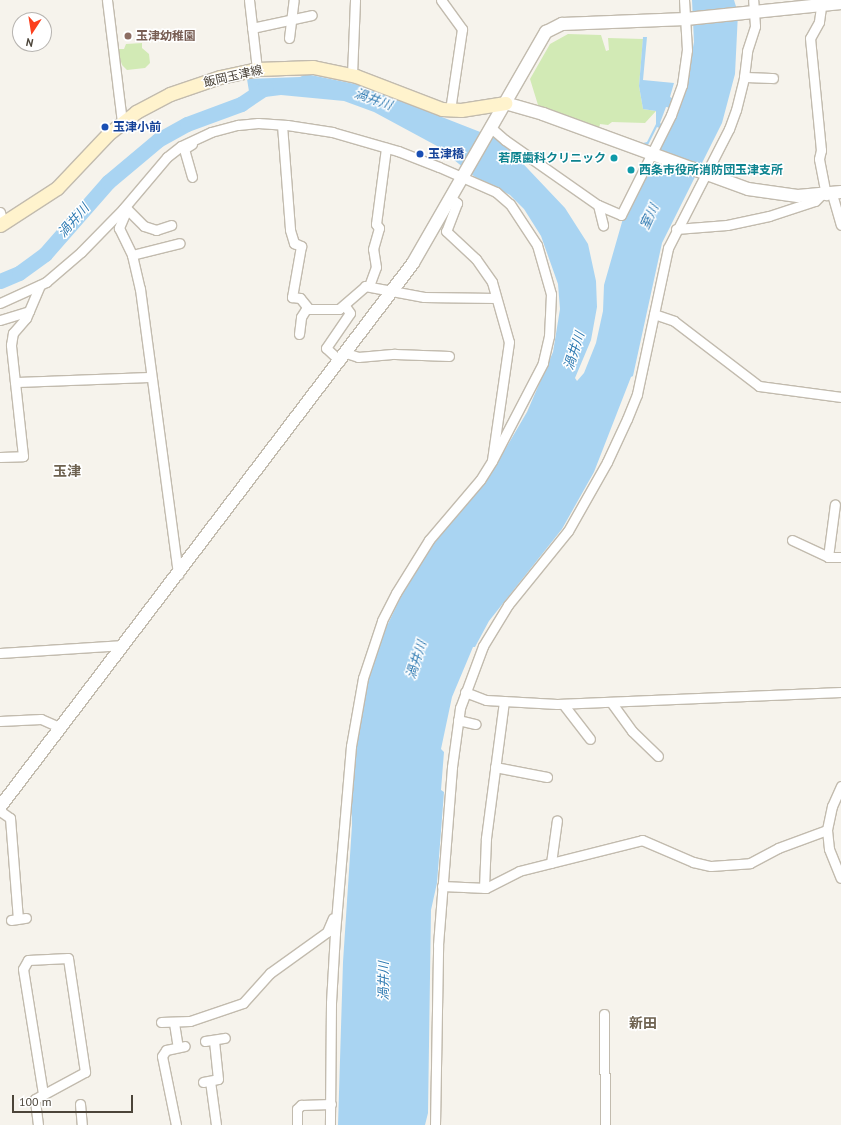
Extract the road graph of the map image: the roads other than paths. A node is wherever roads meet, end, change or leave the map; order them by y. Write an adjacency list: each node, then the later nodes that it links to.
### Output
1 (107, 0): 22 (street)
2 (249, 0): 14 (street)
3 (294, 0): 13 (street)
4 (355, 0): 17 (street)
5 (441, 0): 21 (street)
6 (684, 0): 12 (street)
7 (822, 2): 8 (street); 9 (street); 31 (street)
8 (841, 3)
9 (785, 4): 10 (street)
10 (754, 6): 12 (street); 18 (street)
11 (312, 15): 13 (street)
12 (689, 19): 20 (street); 27 (street)
13 (291, 20): 14 (street); 15 (street)
14 (252, 28): 16 (street)
15 (289, 38)
16 (257, 69): 17 (main road, 飯岡玉津線); 22 (main road, 飯岡玉津線)
17 (352, 75): 21 (main road, 飯岡玉津線)
18 (744, 77): 19 (street); 28 (street)
19 (773, 78)
20 (505, 103): 21 (main road, 飯岡玉津線); 24 (street); 27 (street)
21 (450, 110)
22 (122, 122): 35 (main road, 飯岡玉津線)
23 (282, 124): 25 (street); 26 (street); 48 (street)
24 (489, 130): 29 (street); 33 (street)
25 (194, 140): 30 (street); 34 (street)
26 (386, 148): 29 (street); 43 (street)
27 (652, 155): 28 (street); 33 (street)
28 (703, 173): 31 (street); 39 (street)
29 (463, 176): 32 (street); 59 (street)
30 (192, 177)
31 (830, 194): 38 (street); 39 (street)
32 (451, 198): 44 (street); 45 (street)
33 (598, 205): 37 (street)
34 (126, 208): 36 (street); 41 (street); 42 (street)
35 (1, 220)
36 (171, 225)
37 (602, 225)
38 (841, 225)
39 (676, 229): 50 (street)
40 (180, 243): 41 (street)
41 (132, 255): 55 (street)
42 (40, 285): 46 (street); 49 (street)
43 (369, 286): 44 (street); 47 (street)
44 (393, 292): 45 (street); 54 (street)
45 (496, 298): 59 (street)
46 (0, 303)
47 (345, 306): 48 (street); 54 (street)
48 (308, 308): 52 (street)
49 (29, 311): 51 (street); 56 (street)
50 (654, 314): 57 (street); 67 (street)
51 (0, 320)
52 (299, 334)
53 (449, 356): 54 (street)
54 (343, 357): 64 (street)
55 (151, 377): 56 (street); 64 (street)
56 (15, 382): 58 (street)
57 (841, 397)
58 (0, 457)
59 (492, 461): 89 (street)
60 (835, 504): 62 (street)
61 (792, 540): 62 (street)
62 (828, 557): 63 (street)
63 (841, 557)
64 (178, 574): 65 (street)
65 (124, 644): 66 (street); 75 (street)
66 (0, 653)
67 (465, 692): 69 (street); 72 (street)
68 (841, 692): 70 (street)
69 (504, 701): 71 (street); 78 (street)
70 (611, 702): 71 (street); 77 (street)
71 (562, 704): 76 (street)
72 (458, 720): 74 (street); 87 (street)
73 (0, 721): 75 (street)
74 (476, 724)
75 (61, 728): 81 (street)
76 (590, 739)
77 (658, 756)
78 (495, 767): 79 (street); 88 (street)
79 (547, 777)
80 (841, 786): 84 (street)
81 (0, 807)
82 (0, 811): 90 (street)
83 (557, 820): 85 (street)
84 (827, 830): 85 (street); 86 (street)
85 (551, 863): 88 (street)
86 (841, 878)
87 (442, 886): 88 (street); 104 (street)
88 (484, 888)
89 (337, 908): 93 (street); 97 (street)
90 (18, 919)
91 (604, 1014): 105 (street)
92 (161, 1022): 93 (street)
93 (174, 1023): 100 (street)
94 (225, 1038): 101 (street)
95 (43, 1094): 95 (street); 98 (street)
96 (80, 1104): 99 (street)
97 (331, 1104): 102 (street); 103 (street)
98 (38, 1125)
99 (82, 1125)
100 (176, 1125)
101 (216, 1125)
102 (297, 1125)
103 (330, 1125)
104 (435, 1125)
105 (605, 1125)

